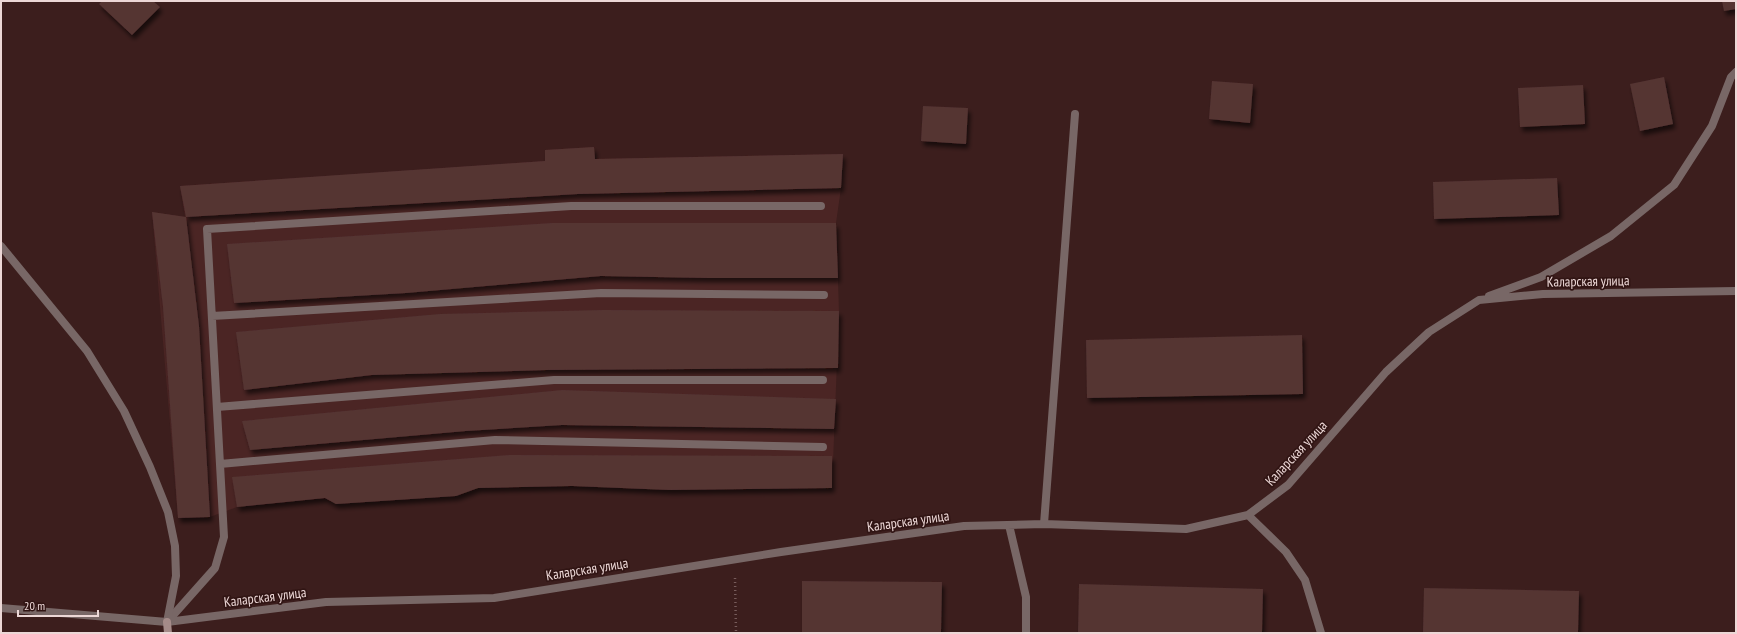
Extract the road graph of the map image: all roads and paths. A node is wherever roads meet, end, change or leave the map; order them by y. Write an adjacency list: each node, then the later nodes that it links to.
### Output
1 (1736, 72): 7 (street)
2 (1075, 114): 14 (street)
3 (821, 206): 8 (street)
4 (1, 246): 18 (street)
5 (1736, 291): 7 (street, Каларская улица)
6 (824, 295): 8 (street)
7 (1479, 300): 13 (street, Каларская улица)
8 (212, 316): 10 (street)
9 (823, 380): 10 (street)
10 (217, 407): 12 (street)
11 (823, 447): 12 (street)
12 (220, 464): 18 (street)
13 (1248, 515): 14 (street, Каларская улица); 22 (street)
14 (1044, 524): 15 (street, Каларская улица)
15 (1008, 525): 16 (street, Каларская улица); 21 (street)
16 (734, 559): 18 (street, Каларская улица); 20 (path)
17 (1, 608): 18 (street, Каларская улица)
18 (167, 622): 19 (street)
19 (168, 633)
20 (736, 633)
21 (1026, 633)
22 (1321, 633)

